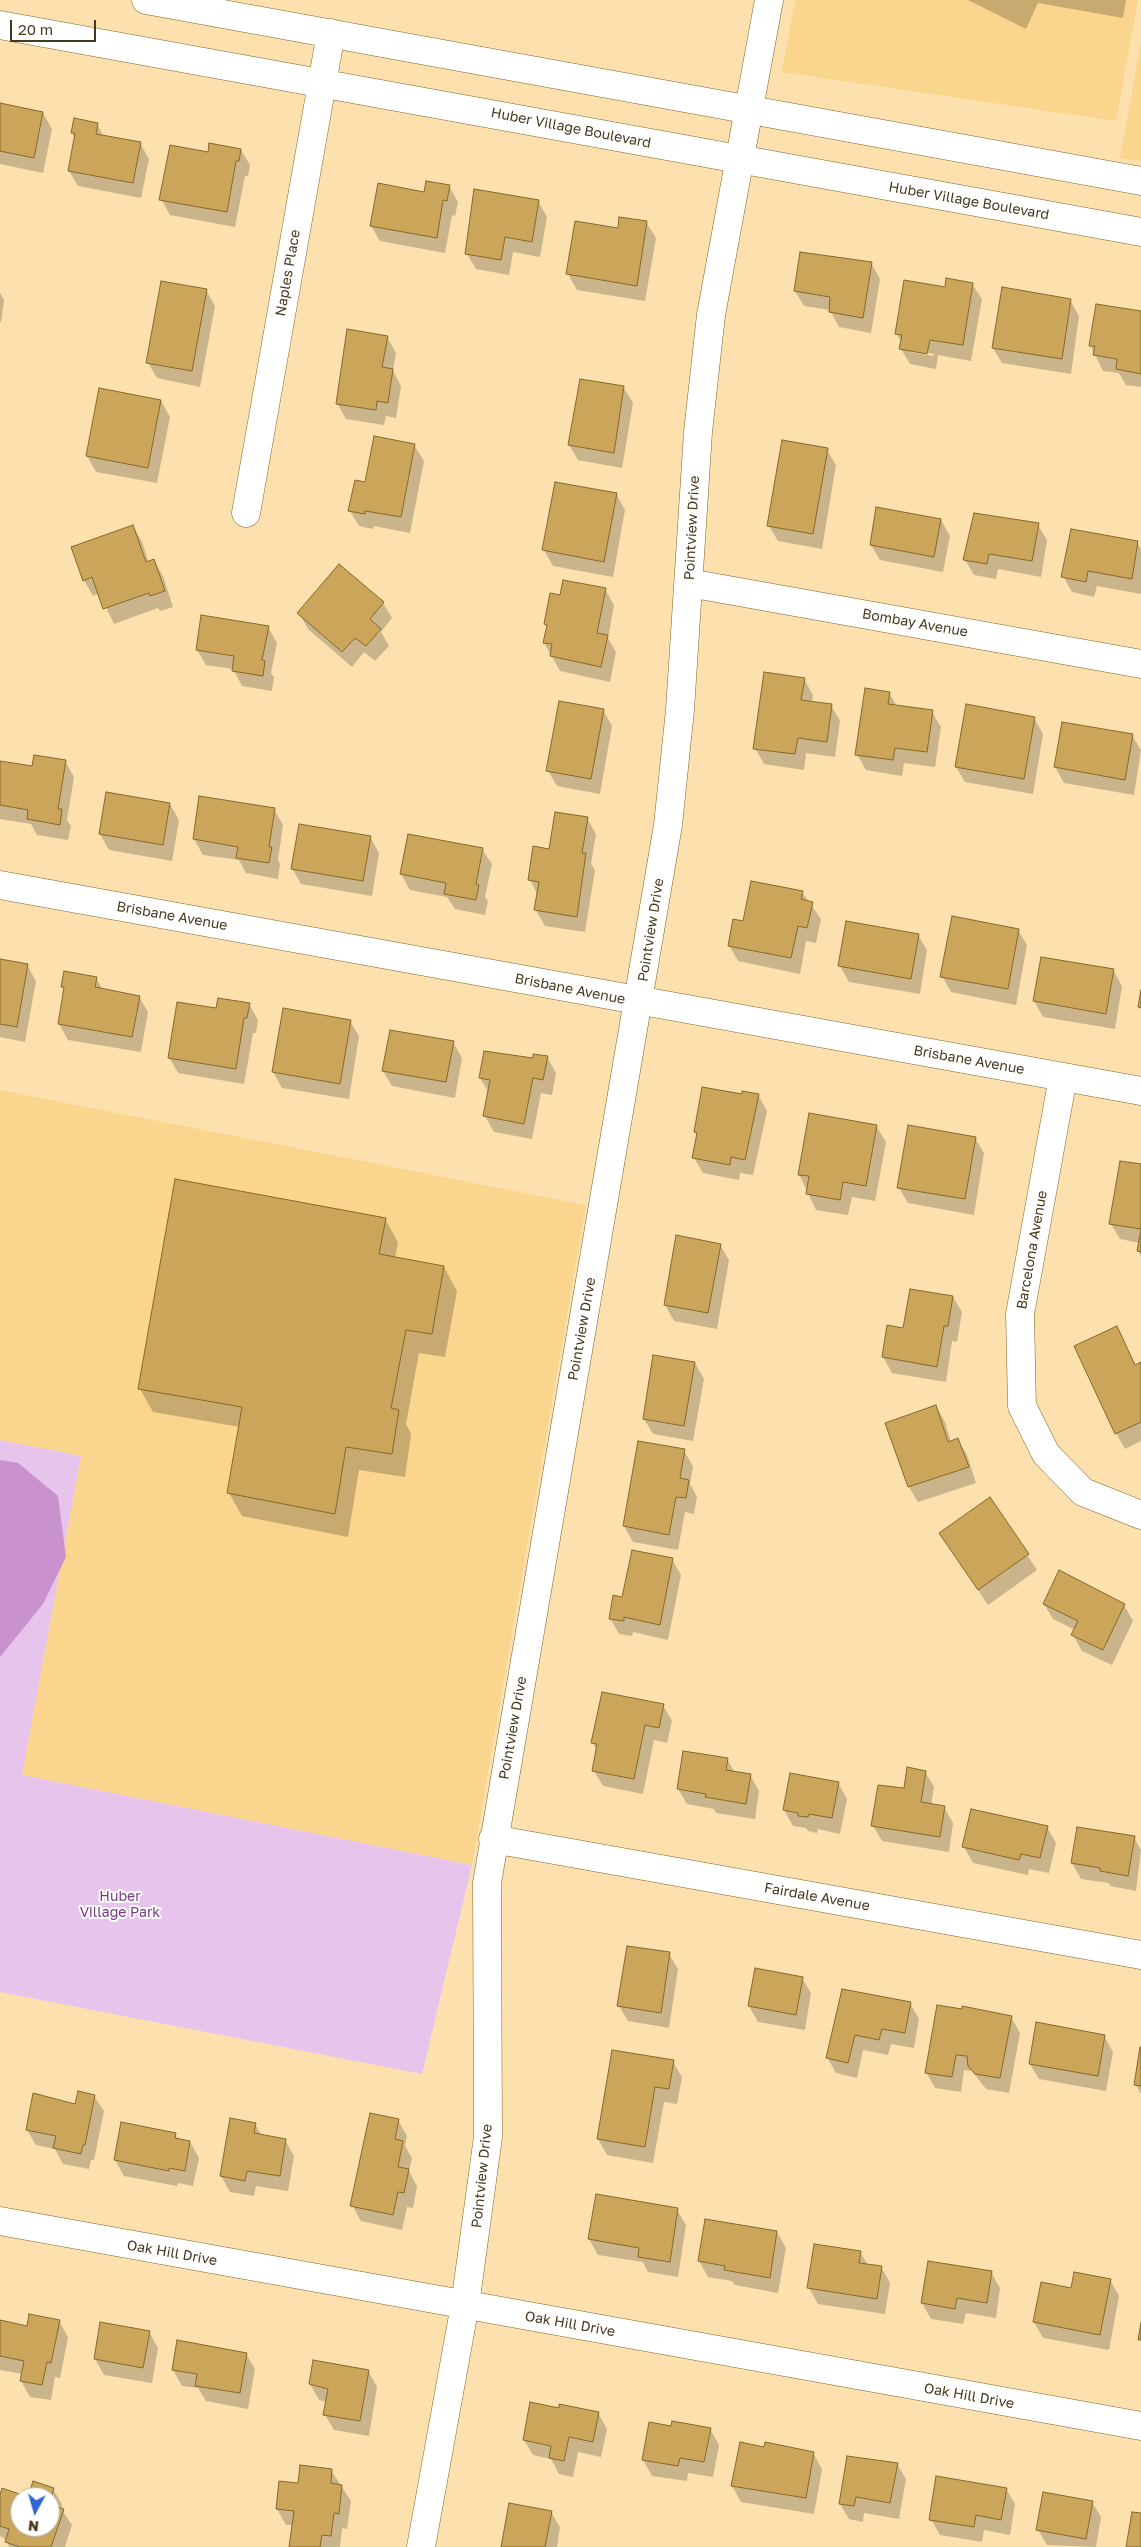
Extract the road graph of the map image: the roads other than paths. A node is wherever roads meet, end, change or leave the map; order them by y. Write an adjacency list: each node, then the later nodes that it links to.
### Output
1 (146, 0): 4 (street)
2 (769, 0): 6 (street, Pointview Drive)
3 (0, 25): 5 (street, Huber Village Boulevard)
4 (330, 33): 5 (street, Naples Place); 6 (street)
5 (322, 82): 7 (street, Huber Village Boulevard); 10 (street, Naples Place)
6 (749, 110): 7 (street, Pointview Drive); 8 (street)
7 (740, 160): 9 (street, Huber Village Boulevard); 11 (street, Pointview Drive)
8 (1141, 181)
9 (1141, 232)
10 (246, 513)
11 (689, 582): 12 (street, Bombay Avenue); 14 (street, Pointview Drive)
12 (1141, 664)
13 (0, 886): 14 (street, Brisbane Avenue)
14 (640, 1002): 15 (street, Brisbane Avenue); 18 (street, Pointview Drive)
15 (1063, 1077): 16 (street, Brisbane Avenue); 17 (street, Barcelona Avenue)
16 (1141, 1091)
17 (1141, 1515)
18 (493, 1839): 19 (street, Fairdale Avenue); 21 (street, Pointview Drive)
19 (1141, 1955)
20 (0, 2221): 21 (street, Oak Hill Drive)
21 (465, 2305): 22 (street, Oak Hill Drive); 23 (street, Pointview Drive)
22 (1141, 2426)
23 (421, 2547)

